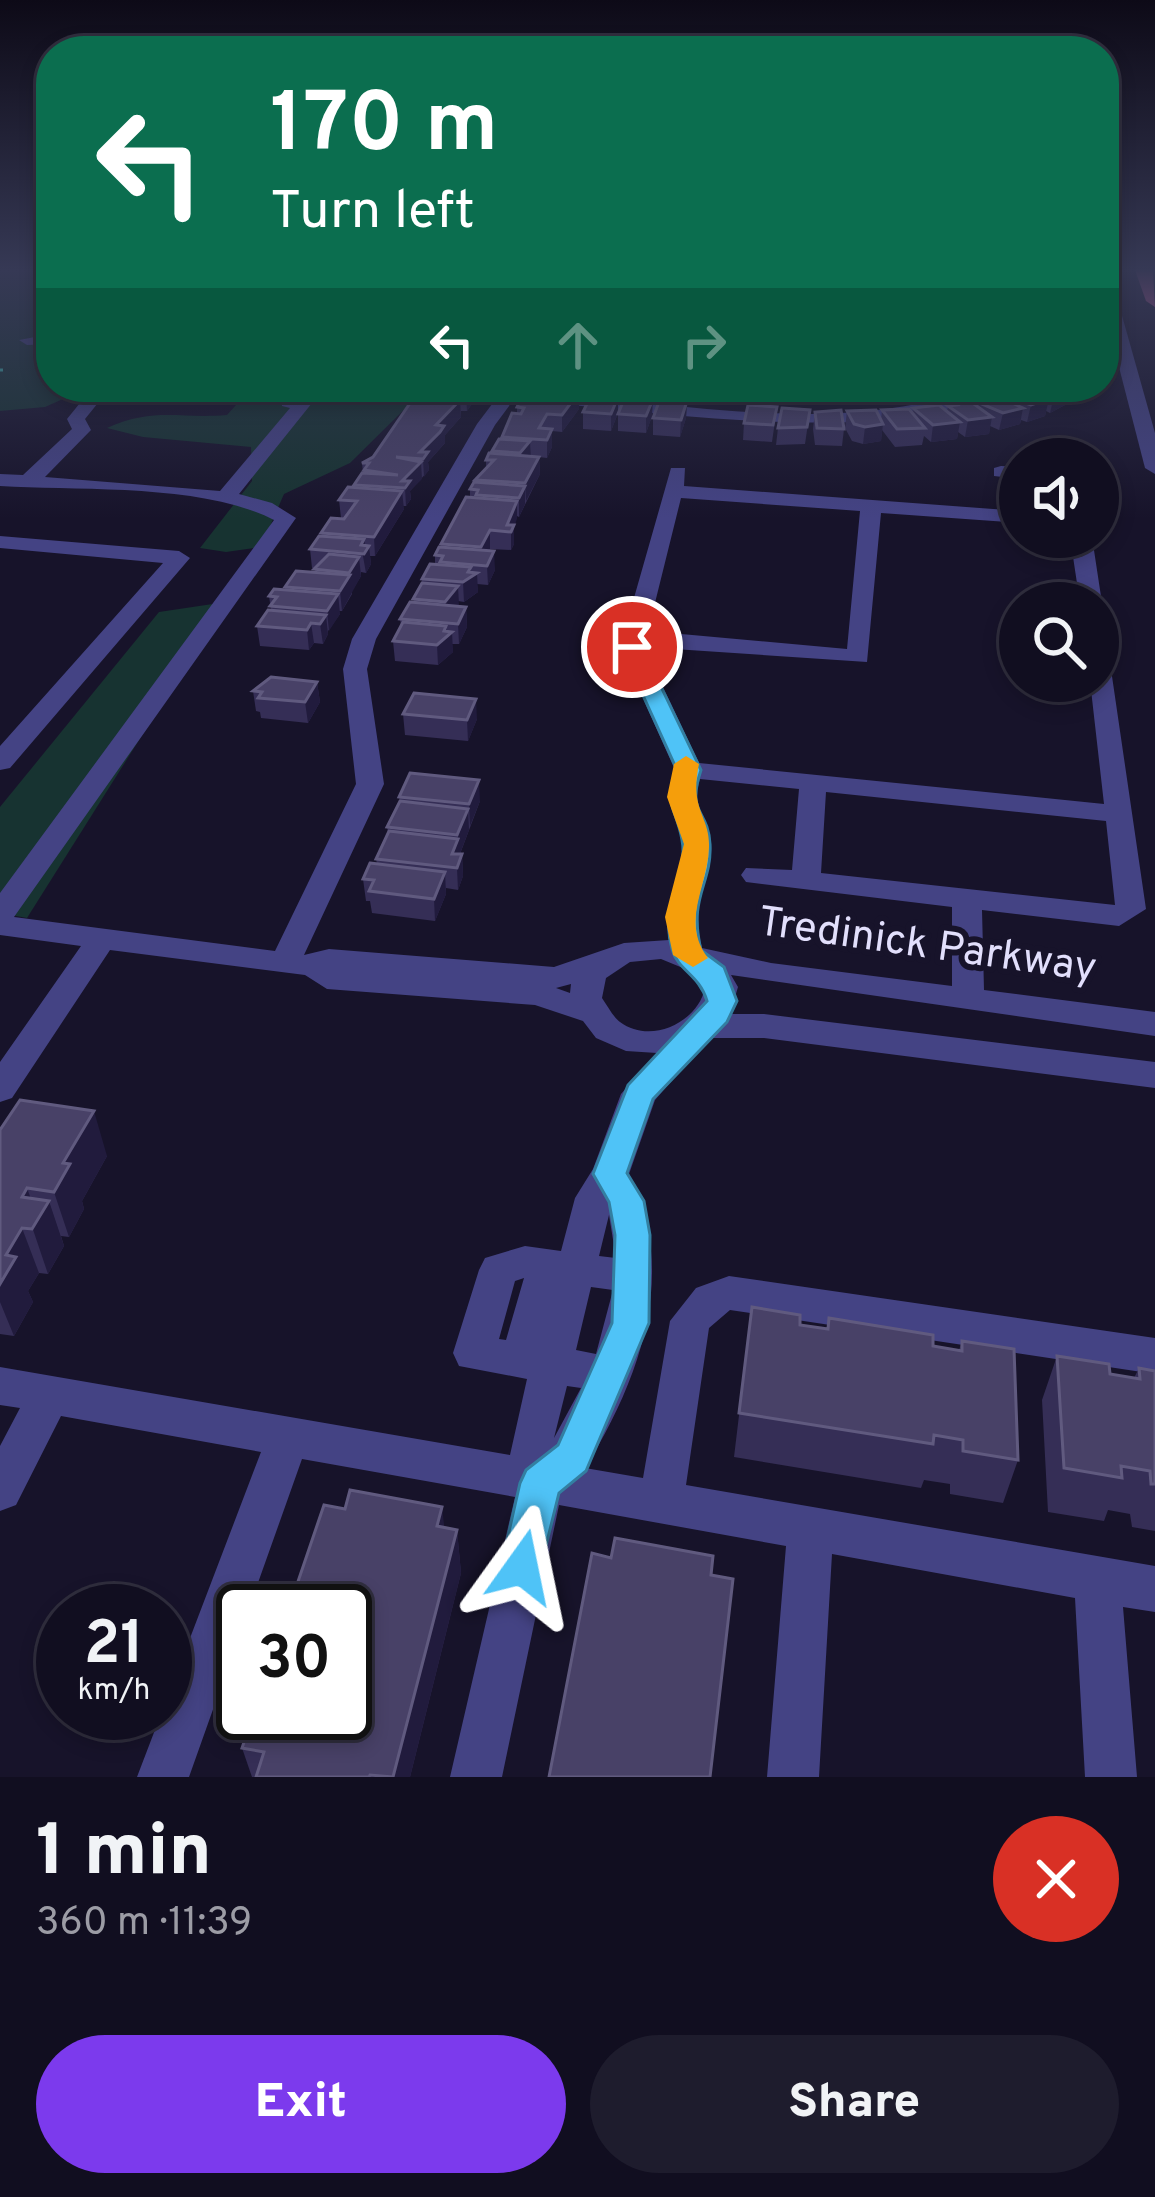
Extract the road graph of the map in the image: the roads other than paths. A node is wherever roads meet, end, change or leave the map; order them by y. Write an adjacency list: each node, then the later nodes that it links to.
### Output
1 (1119, 360): 7 (street)
2 (90, 402): 9 (street)
3 (298, 402): 10 (street)
4 (503, 402): 30 (street)
5 (666, 402): 6 (street)
6 (952, 402)
7 (1155, 467)
8 (0, 481): 9 (street)
9 (27, 483): 10 (street)
10 (225, 498): 24 (street)
11 (871, 506): 12 (street); 14 (street); 14 (street)
12 (999, 515)
13 (0, 542): 16 (street)
14 (634, 637): 18 (street)
15 (1105, 702): 20 (street)
16 (13, 730): 17 (street)
17 (0, 762)
18 (689, 770): 19 (street); 25 (street)
19 (813, 782): 20 (street); 22 (street)
20 (1119, 814): 23 (street)
21 (756, 875): 22 (street)
22 (806, 880): 23 (street)
23 (967, 900): 32 (street)
24 (0, 915)
25 (679, 917): 28 (street); 29 (street)
26 (0, 925): 27 (street)
27 (101, 940): 30 (street); 37 (street)
28 (644, 948): 29 (street); 31 (street)
29 (688, 955): 32 (street, Tredinick Parkway); 35 (street)
30 (299, 964): 31 (street); 33 (street)
31 (598, 965): 33 (street)
32 (968, 1001): 34 (street, Tredinick Parkway)
33 (602, 1022): 35 (street); 38 (street)
34 (1155, 1024)
35 (701, 1028): 36 (street); 38 (street)
36 (1155, 1075)
37 (0, 1089)
38 (639, 1094): 39 (street)
39 (610, 1174): 40 (street); 41 (street)
40 (562, 1265): 41 (street); 43 (street); 43 (street)
41 (635, 1277): 44 (street)
42 (1155, 1356): 50 (street)
43 (535, 1362): 44 (street); 48 (street)
44 (609, 1374): 48 (street)
45 (0, 1386): 46 (street)
46 (50, 1395): 47 (street); 49 (street)
47 (288, 1438): 48 (street); 54 (street)
48 (541, 1483): 50 (street); 55 (street)
49 (0, 1490)
50 (662, 1504): 51 (street)
51 (811, 1530): 52 (street); 56 (street)
52 (1097, 1579): 53 (street); 57 (street)
53 (1155, 1589)
54 (163, 1777)
55 (476, 1777)
56 (793, 1777)
57 (1111, 1777)

